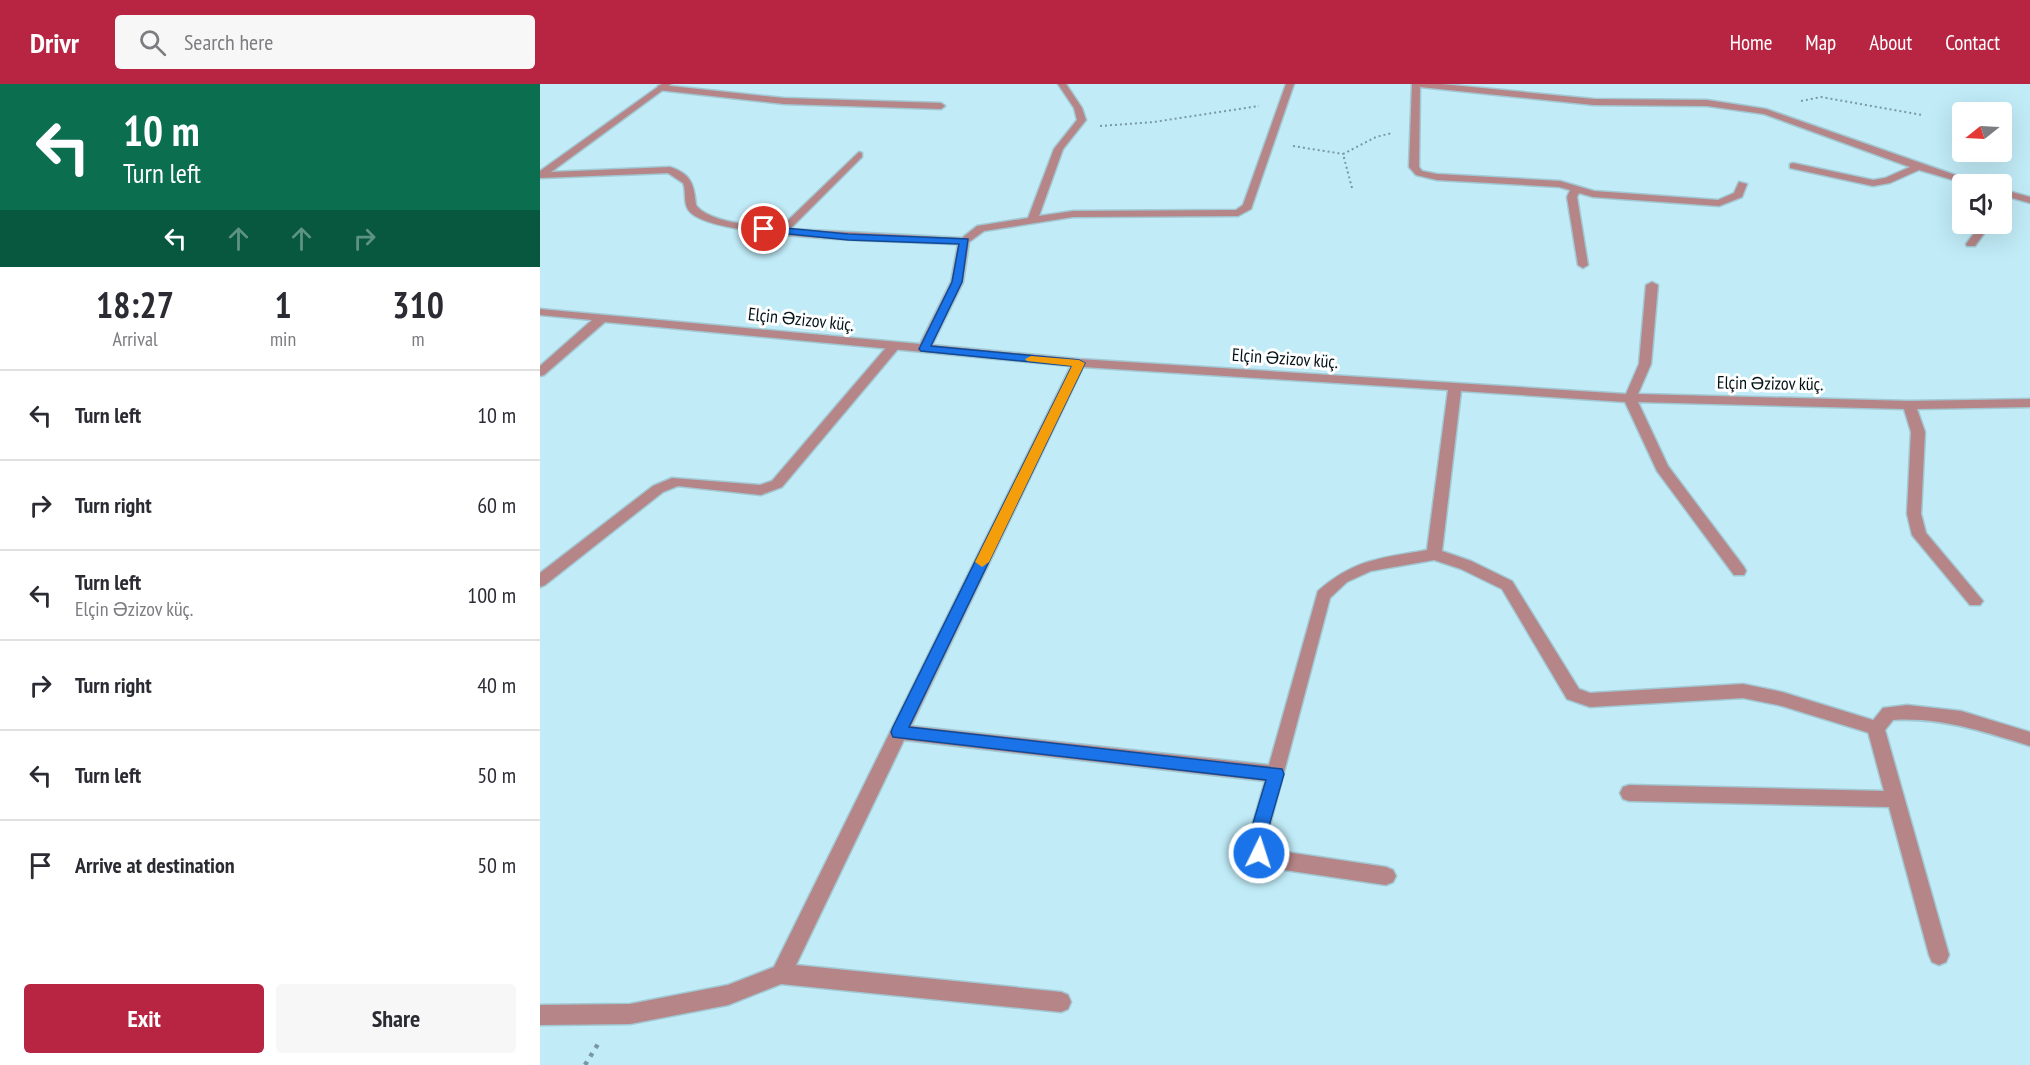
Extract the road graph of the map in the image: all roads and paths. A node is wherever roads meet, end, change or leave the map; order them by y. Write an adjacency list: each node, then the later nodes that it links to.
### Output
1 (1062, 84): 9 (street)
2 (1290, 84): 5 (street)
3 (1416, 84): 7 (street); 10 (street)
4 (664, 86): 6 (street); 16 (street)
5 (1284, 102): 9 (path); 11 (street)
6 (941, 106)
7 (1767, 112): 8 (path); 15 (street)
8 (1922, 115)
9 (1076, 127): 23 (street)
10 (1415, 127): 12 (path); 20 (street)
11 (1270, 142): 12 (path); 23 (street)
12 (1343, 154): 19 (path)
13 (859, 155): 24 (street)
14 (1793, 166): 15 (street)
15 (1918, 167): 17 (street)
16 (540, 175): 24 (street)
17 (1952, 177)
18 (1742, 184): 20 (street)
19 (1352, 188)
20 (1576, 189): 28 (street)
21 (2012, 197): 22 (street)
22 (2030, 200)
23 (1032, 220): 26 (street)
24 (782, 231): 26 (street)
25 (1978, 234): 27 (street)
26 (964, 241): 33 (street)
27 (1971, 244)
28 (1583, 265)
29 (1652, 285): 37 (street)
30 (540, 312): 31 (street, Elçin Əzizov küç.)
31 (602, 318): 32 (street, Elçin Əzizov küç.); 35 (street)
32 (894, 346): 33 (street, Elçin Əzizov küç.); 42 (street)
33 (924, 349): 34 (street, Elçin Əzizov küç.)
34 (1079, 363): 36 (street, Elçin Əzizov küç.); 45 (street)
35 (540, 372)
36 (1455, 387): 37 (street, Elçin Əzizov küç.); 40 (street)
37 (1630, 398): 39 (street, Elçin Əzizov küç.); 41 (street)
38 (2030, 403): 39 (street, Elçin Əzizov küç.)
39 (1909, 405): 43 (street)
40 (1434, 554): 44 (street); 47 (street)
41 (1739, 572)
42 (540, 582)
43 (1975, 601)
44 (1876, 728): 46 (street); 49 (street)
45 (898, 732): 47 (street); 52 (street)
46 (2030, 739)
47 (1276, 774): 50 (street)
48 (1629, 793): 49 (street)
49 (1896, 800): 51 (street)
50 (1386, 876)
51 (1939, 955)
52 (781, 974): 53 (street); 54 (street)
53 (1061, 1002)
54 (540, 1015)

